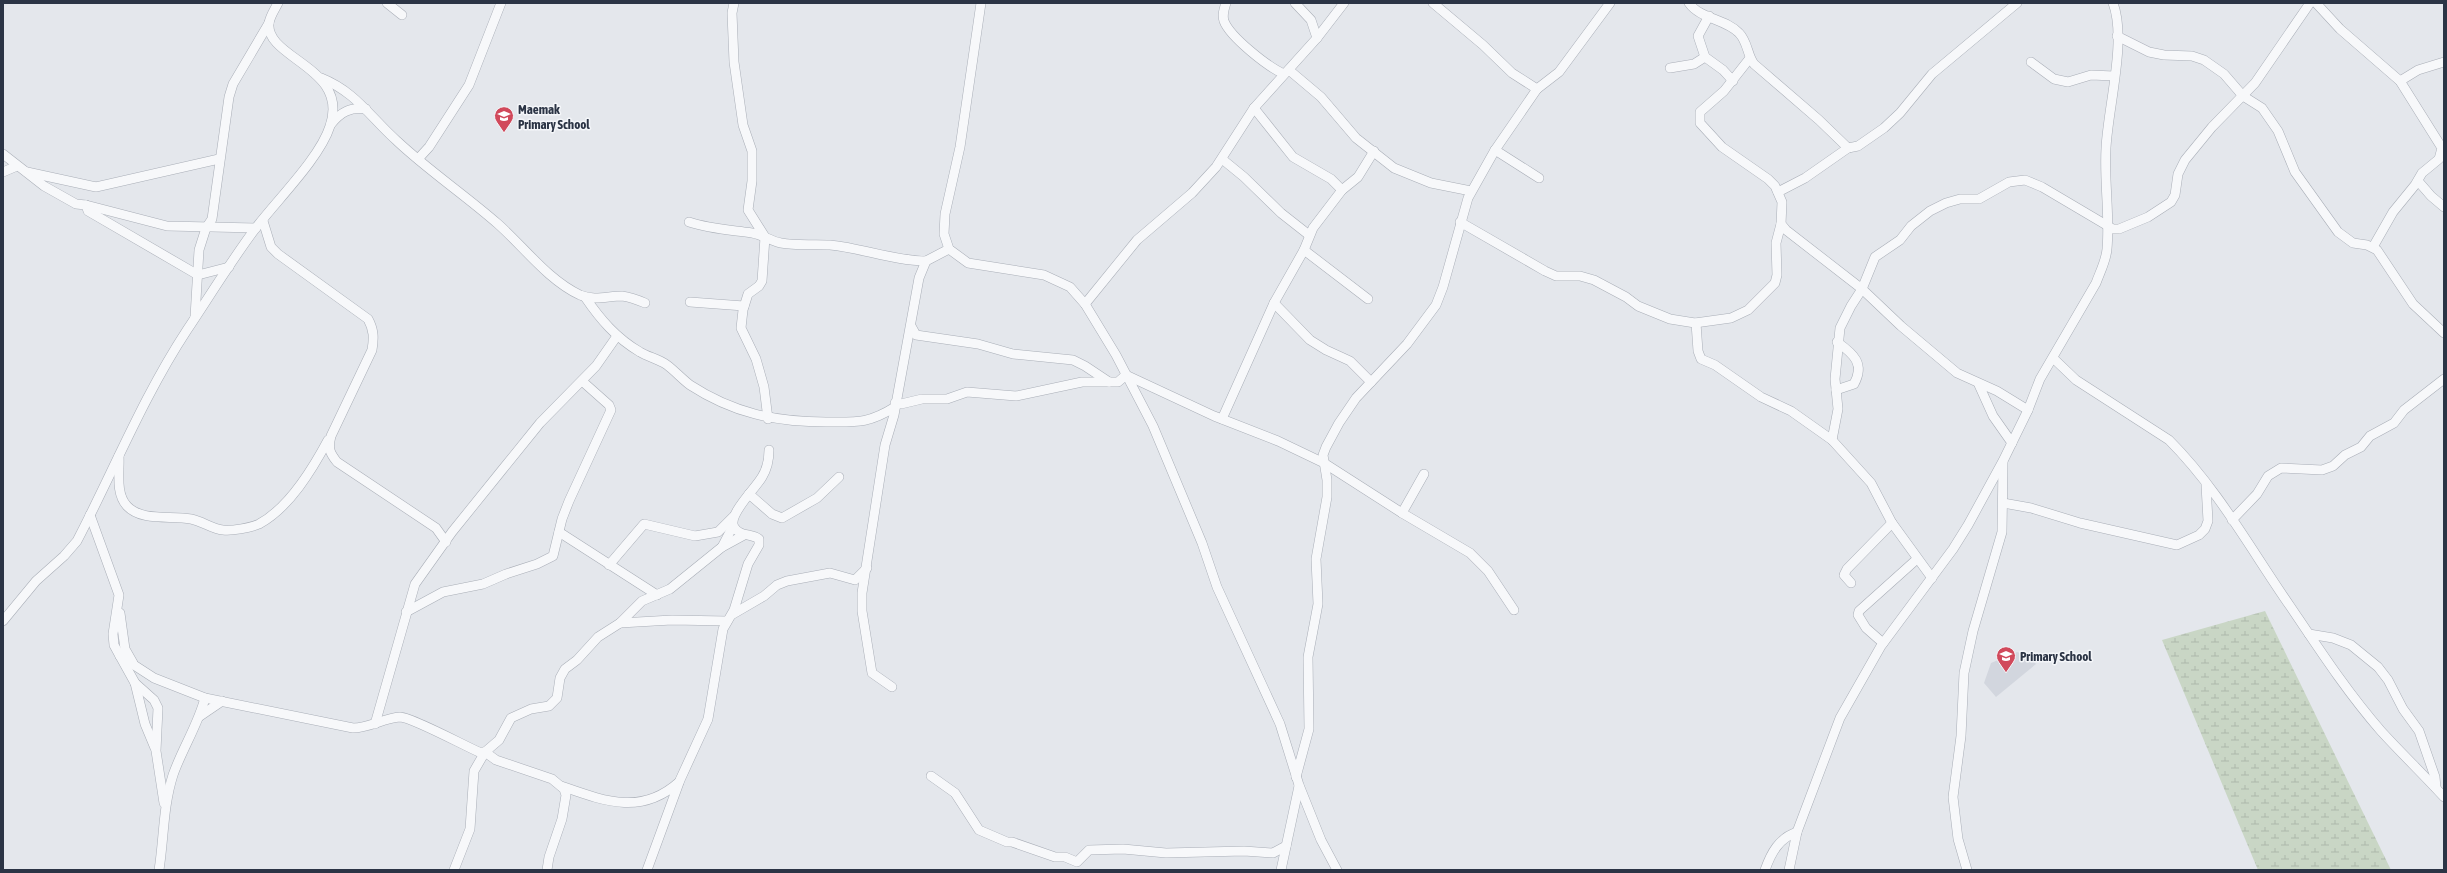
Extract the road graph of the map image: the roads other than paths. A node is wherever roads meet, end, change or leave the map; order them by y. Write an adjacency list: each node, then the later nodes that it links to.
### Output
1 (278, 3): 18 (street)
2 (387, 3): 16 (street)
3 (501, 3): 41 (street)
4 (734, 3): 59 (street)
5 (981, 3): 62 (street)
6 (1226, 3): 26 (street)
7 (1295, 3): 20 (street)
8 (1344, 3): 20 (street)
9 (1433, 3): 31 (street)
10 (1610, 3): 31 (street)
11 (1689, 3): 17 (street)
12 (2017, 3): 36 (street)
13 (2113, 3): 19 (street)
14 (2310, 3): 32 (street)
15 (2316, 3): 30 (street)
16 (402, 15)
17 (1709, 16): 21 (street); 22 (street)
18 (269, 22): 28 (street); 40 (street)
19 (2118, 36): 27 (street); 32 (street)
20 (1317, 38): 26 (street)
21 (1705, 57): 25 (street); 29 (street)
22 (1750, 58): 29 (street); 36 (street)
23 (2031, 62): 27 (street)
24 (2444, 62): 30 (street)
25 (1670, 68)
26 (1287, 72): 33 (street); 38 (street)
27 (2114, 76): 56 (street)
28 (319, 78): 34 (street); 35 (street)
29 (1733, 81): 49 (street)
30 (2400, 81): 46 (street)
31 (1537, 90): 37 (street)
32 (2243, 96): 56 (street); 61 (street)
33 (1254, 108): 42 (street); 47 (street)
34 (366, 109): 35 (street); 41 (street)
35 (331, 125): 52 (street)
36 (1848, 148): 49 (street)
37 (1495, 150): 45 (street); 48 (street)
38 (1374, 151): 47 (street); 48 (street)
39 (3, 154): 43 (street)
40 (219, 159): 43 (street); 57 (street)
41 (418, 159): 68 (street)
42 (1222, 159): 60 (street); 73 (street)
43 (21, 169): 44 (street); 50 (street)
44 (3, 172)
45 (1539, 178)
46 (2418, 181): 51 (street); 61 (street)
47 (1342, 190): 60 (street)
48 (1471, 191): 54 (street)
49 (1778, 192): 55 (street)
50 (86, 205): 57 (street); 66 (street)
51 (2444, 207)
52 (263, 220): 58 (street); 93 (street)
53 (689, 222): 59 (street)
54 (1460, 222): 76 (street); 86 (street)
55 (1781, 224): 67 (street); 76 (street)
56 (2108, 227): 67 (street); 81 (street)
57 (206, 228): 58 (street); 66 (street)
58 (256, 228): 65 (street)
59 (764, 235): 64 (street); 74 (street)
60 (1309, 235): 63 (street)
61 (2373, 247): 78 (street)
62 (949, 249): 64 (street); 73 (street)
63 (1304, 250): 69 (street); 72 (street)
64 (926, 261): 77 (street)
65 (229, 267): 66 (street); 75 (street)
66 (198, 275): 75 (street)
67 (1862, 289): 80 (street); 87 (street)
68 (585, 297): 71 (street); 79 (street)
69 (1368, 299)
70 (690, 302): 74 (street)
71 (646, 303)
72 (1274, 303): 86 (street); 92 (street)
73 (1084, 304): 82 (street)
74 (744, 306): 91 (street)
75 (194, 319): 97 (street)
76 (1696, 323): 94 (street)
77 (911, 326): 85 (street); 89 (street)
78 (2444, 334)
79 (617, 336): 84 (street); 91 (street)
80 (1837, 342): 88 (street); 88 (street)
81 (2054, 358): 90 (street); 102 (street)
82 (1126, 375): 85 (street); 92 (street); 141 (street)
83 (2444, 379): 108 (street)
84 (582, 381): 111 (street); 113 (street)
85 (1109, 382): 89 (street)
86 (1372, 382): 99 (street)
87 (1980, 385): 90 (street); 95 (street)
88 (1836, 390): 94 (street)
89 (895, 405): 91 (street); 117 (street)
90 (2028, 410): 95 (street)
91 (768, 419)
92 (1222, 419): 99 (street)
93 (331, 436): 97 (street); 113 (street)
94 (1832, 440): 109 (street)
95 (2012, 443): 98 (street)
96 (769, 450): 103 (street)
97 (119, 452): 106 (street)
98 (2003, 461): 104 (street); 118 (street)
99 (1324, 462): 105 (street); 141 (street)
100 (1424, 474): 105 (street)
101 (839, 477): 103 (street)
102 (2206, 484): 104 (street); 108 (street)
103 (750, 494): 107 (street)
104 (2003, 503): 156 (street)
105 (1402, 513): 122 (street)
106 (90, 515): 121 (street); 125 (street)
107 (733, 517): 110 (street); 116 (street)
108 (2232, 520): 127 (street)
109 (1892, 523): 115 (street); 119 (street)
110 (733, 526): 112 (street); 114 (street)
111 (560, 532): 116 (street); 123 (street)
112 (744, 535): 114 (street); 124 (street)
113 (446, 542): 123 (street)
114 (722, 547): 120 (street)
115 (1917, 559): 118 (street); 128 (street)
116 (608, 565): 120 (street)
117 (867, 568): 124 (street); 132 (street)
118 (1932, 578): 128 (street)
119 (1851, 583)
120 (657, 595): 126 (street)
121 (119, 596): 129 (street); 130 (street)
122 (1514, 610)
123 (406, 612): 136 (street)
124 (730, 618): 126 (street); 140 (street)
125 (3, 621)
126 (620, 623): 138 (street)
127 (2309, 634): 143 (street); 143 (street)
128 (1883, 643): 146 (street)
129 (120, 656): 130 (street); 131 (street)
130 (132, 663): 133 (street)
131 (135, 683): 137 (street); 137 (street)
132 (892, 687)
133 (205, 698): 134 (street); 135 (street)
134 (222, 701): 135 (street); 136 (street)
135 (200, 716): 145 (street)
136 (375, 724): 138 (street)
137 (156, 751): 145 (street)
138 (485, 752): 142 (street); 149 (street)
139 (931, 776): 147 (street)
140 (680, 780): 142 (street); 151 (street)
141 (1298, 781): 147 (street); 153 (street)
142 (561, 786): 150 (street)
143 (2436, 788): 144 (street)
144 (2444, 796)
145 (165, 808): 148 (street)
146 (1797, 832): 154 (street); 155 (street)
147 (1286, 846): 152 (street)
148 (159, 870)
149 (454, 870)
150 (547, 870)
151 (647, 870)
152 (1281, 870)
153 (1337, 870)
154 (1765, 870)
155 (1789, 870)
156 (1967, 870)

